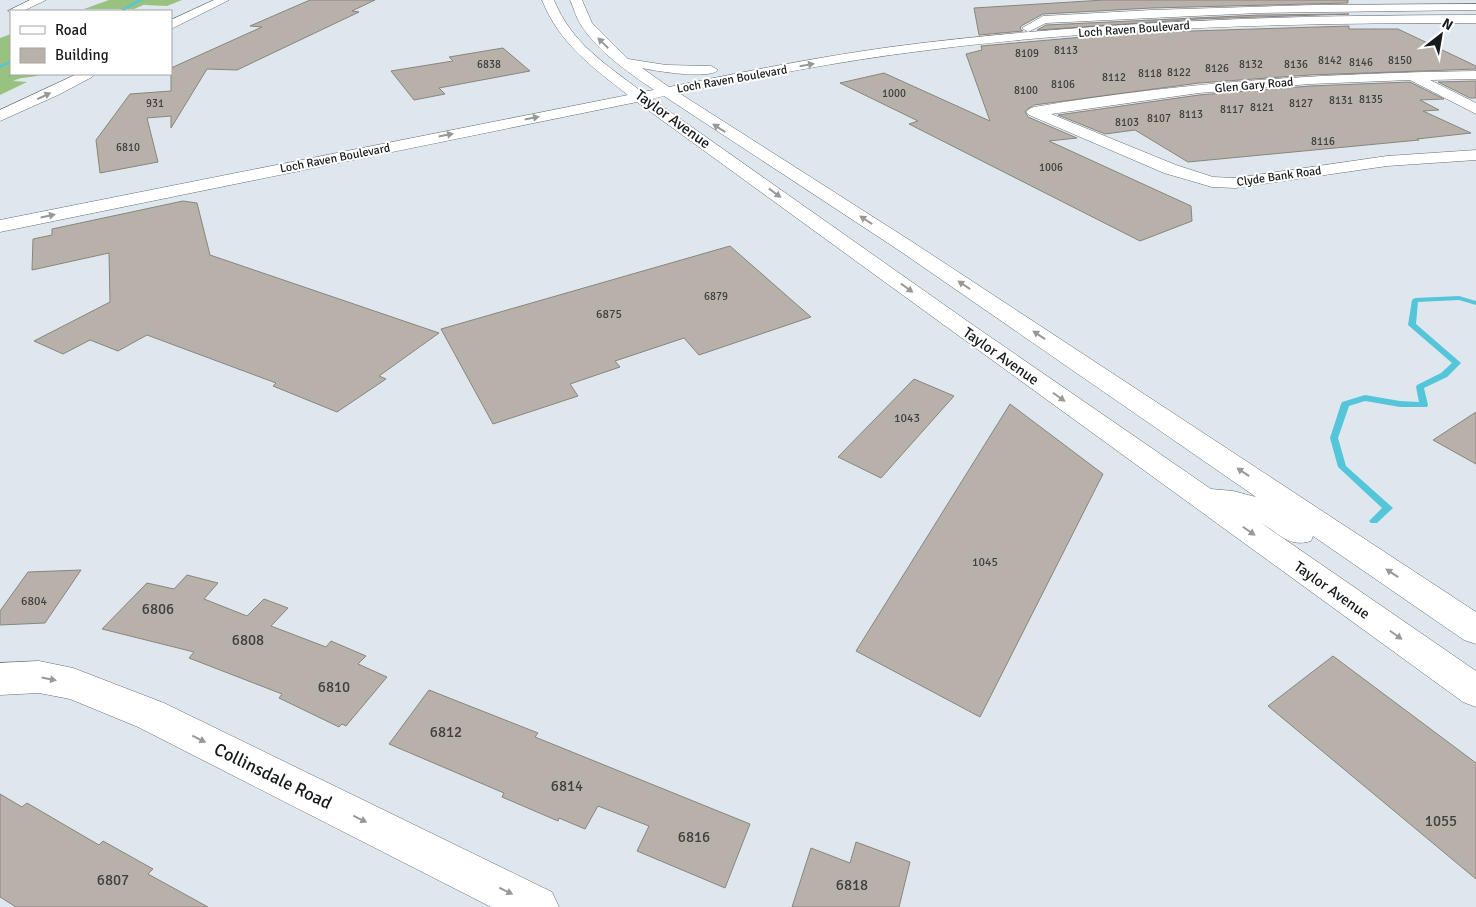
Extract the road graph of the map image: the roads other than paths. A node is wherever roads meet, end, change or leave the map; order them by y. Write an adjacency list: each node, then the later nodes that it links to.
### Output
1 (40, 0): 9 (main road)
2 (198, 0): 11 (main road)
3 (223, 0): 11 (main road)
4 (548, 0): 14 (main road, Taylor Avenue)
5 (576, 0): 13 (main road, Taylor Avenue, one-way to 5)
6 (1299, 0): 8 (main road)
7 (1455, 0): 10 (main road)
8 (1312, 7): 10 (main road, Loch Raven Boulevard); 12 (main road, Loch Raven Boulevard)
9 (19, 10)
10 (1475, 11): 12 (main road, Loch Raven Boulevard); 17 (main road, Loch Raven Boulevard, one-way to 10)
11 (173, 19)
12 (1028, 28): 17 (main road, Loch Raven Boulevard)
13 (621, 60): 17 (main road); 20 (main road, Taylor Avenue)
14 (599, 66): 21 (main road); 22 (main road, Taylor Avenue)
15 (58, 75): 25 (main road)
16 (85, 75): 29 (main road, one-way to 16)
17 (715, 75): 20 (main road, Loch Raven Boulevard); 23 (main road, Loch Raven Boulevard); 30 (main road)
18 (1476, 75): 19 (main road, Glen Gary Road)
19 (1410, 76): 27 (main road); 28 (main road, Glen Gary Road)
20 (652, 82): 22 (main road, Loch Raven Boulevard); 23 (main road, Taylor Avenue)
21 (595, 83)
22 (627, 87): 24 (main road, Taylor Avenue); 26 (main road, Loch Raven Boulevard)
23 (665, 91): 24 (main road, Loch Raven Boulevard); 30 (main road, Taylor Avenue)
24 (640, 96): 26 (main road, Loch Raven Boulevard); 31 (main road, Taylor Avenue)
25 (0, 102)
26 (566, 102): 31 (main road); 33 (main road, Loch Raven Boulevard); 34 (main road, Loch Raven Boulevard, one-way to 26)
27 (1476, 109)
28 (1034, 112): 32 (main road, Clyde Bank Road)
29 (0, 116)
30 (702, 116): 36 (main road, Taylor Avenue, one-way to 30)
31 (682, 126): 35 (main road, Taylor Avenue, one-way to 35)
32 (1476, 155)
33 (59, 196)
34 (0, 226)
35 (1204, 499): 37 (main road); 39 (main road, Taylor Avenue, one-way to 39)
36 (1476, 630)
37 (1476, 634)
38 (0, 678): 40 (main road, Collinsdale Road, one-way to 40)
39 (1476, 691)
40 (537, 907)

